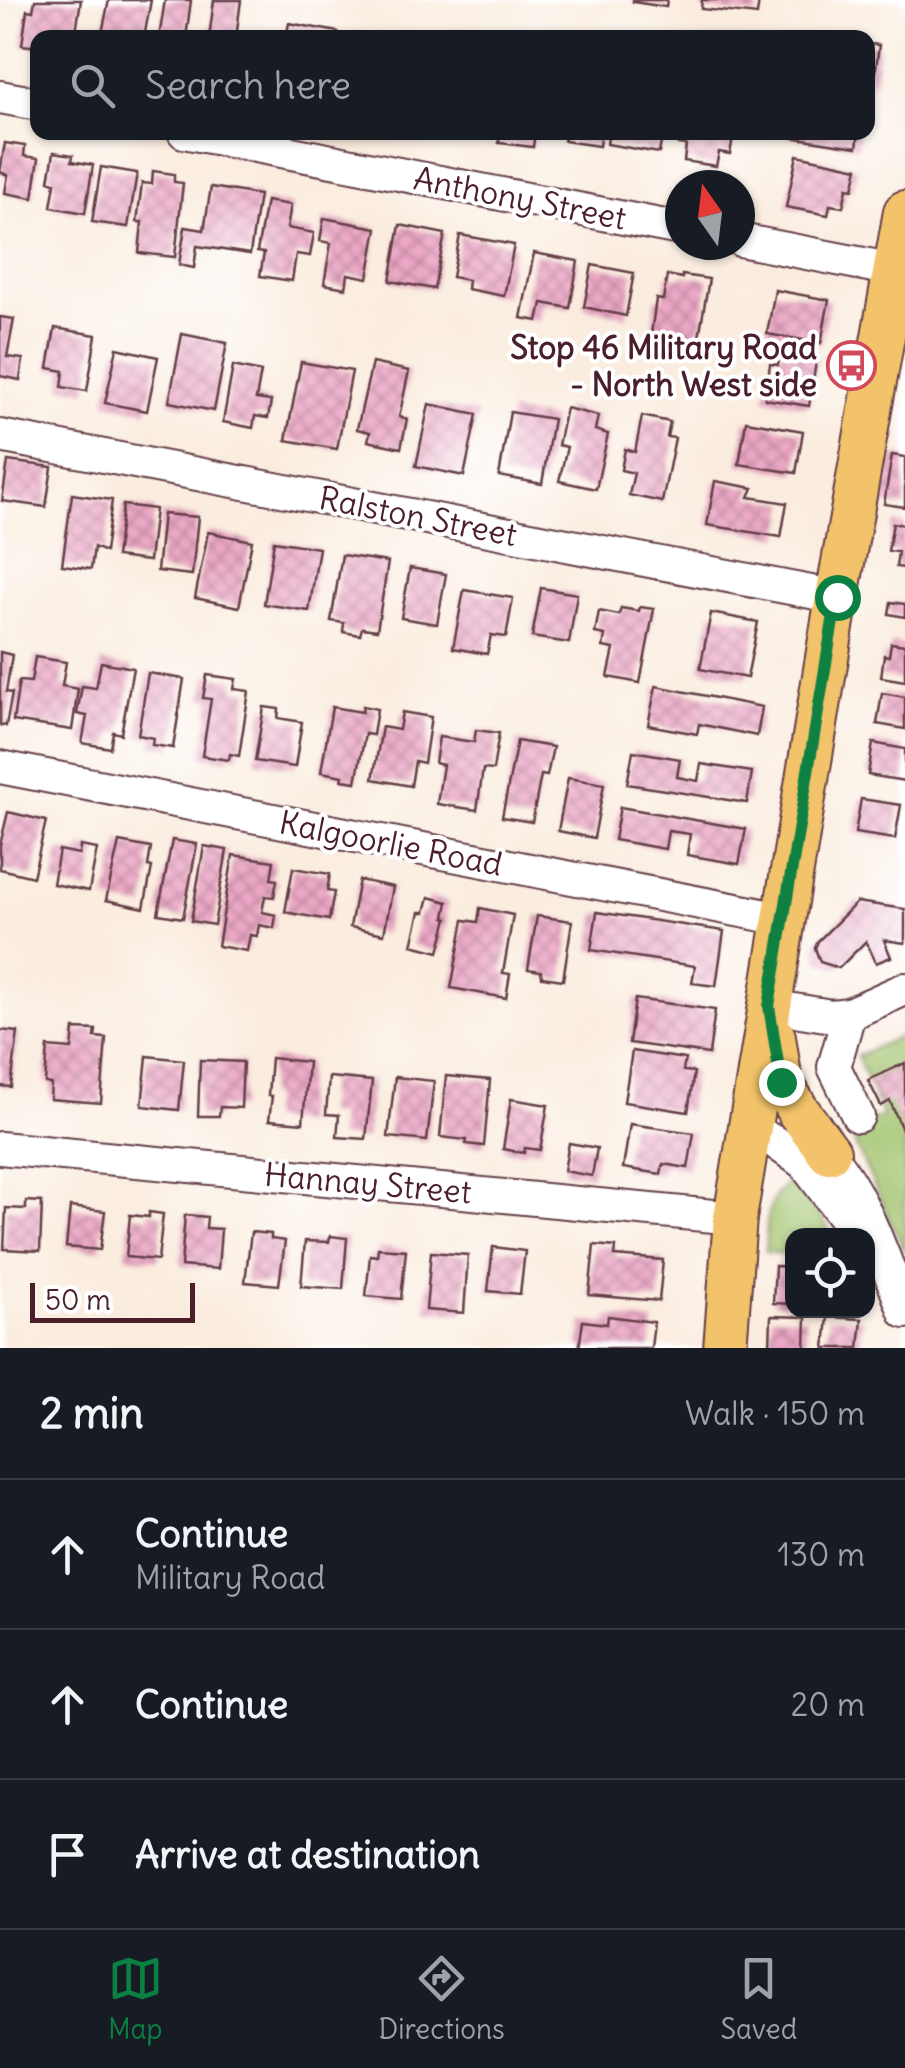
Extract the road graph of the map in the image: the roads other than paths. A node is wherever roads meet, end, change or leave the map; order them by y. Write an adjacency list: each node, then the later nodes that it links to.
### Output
1 (0, 97): 2 (street)
2 (30, 103)
3 (225, 140): 4 (street, Anthony Street)
4 (665, 225)
5 (901, 239): 6 (street); 8 (main road)
6 (755, 240)
7 (0, 436): 8 (street, Ralston Street)
8 (837, 597): 10 (main road)
9 (0, 766): 10 (street, Kalgoorlie Road)
10 (783, 919): 12 (main road)
11 (905, 989): 13 (street)
12 (769, 1006): 13 (street); 14 (main road); 17 (main road)
13 (849, 1014): 15 (street)
14 (752, 1115): 17 (street); 18 (main road); 19 (street)
15 (858, 1116)
16 (0, 1148): 18 (street, Hannay Street)
17 (829, 1152): 21 (street)
18 (735, 1218): 23 (main road)
19 (852, 1228)
20 (875, 1268): 22 (street)
21 (905, 1312)
22 (905, 1324)
23 (725, 1348)

